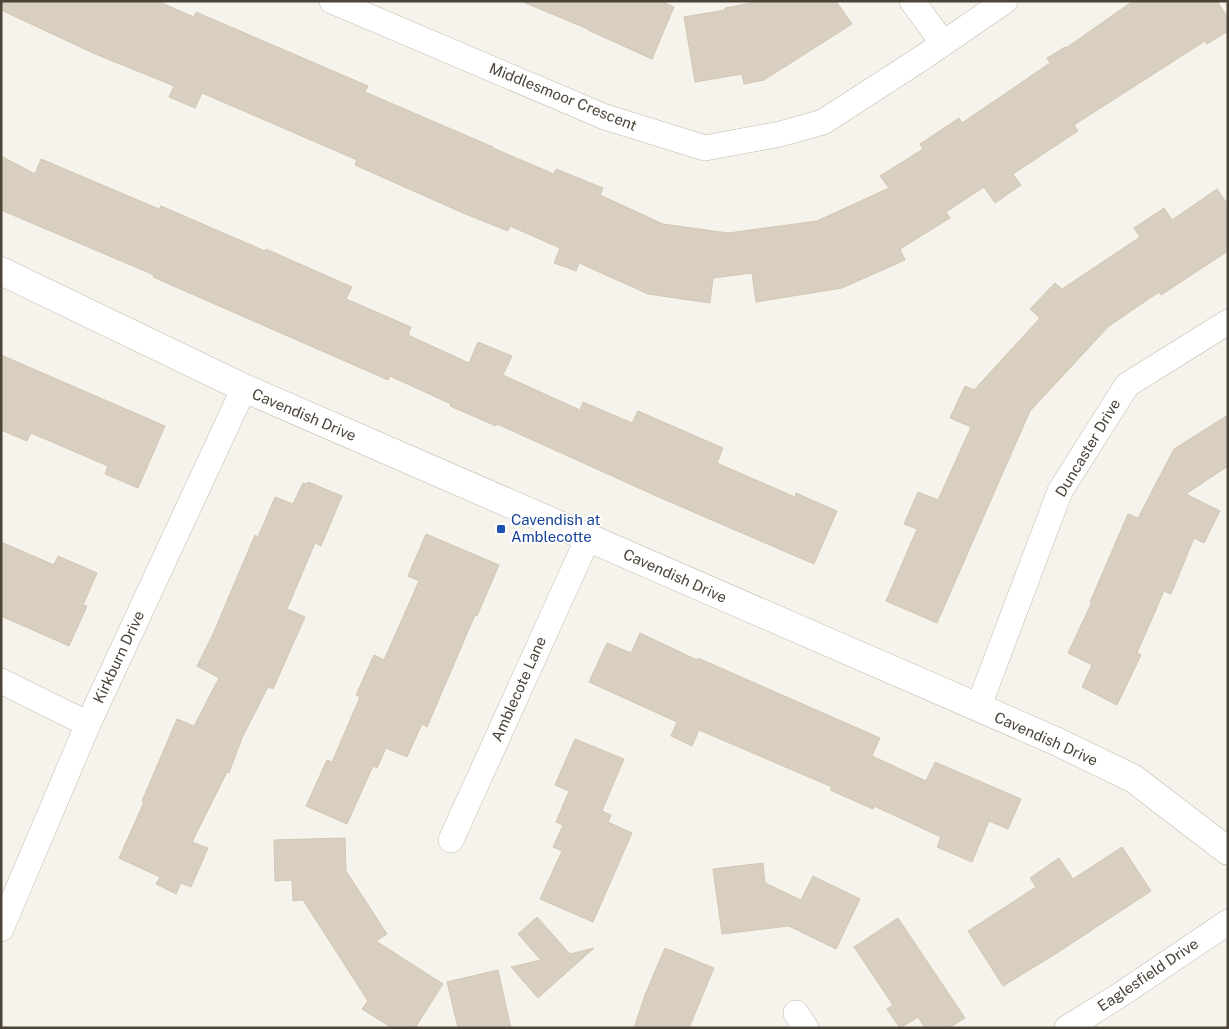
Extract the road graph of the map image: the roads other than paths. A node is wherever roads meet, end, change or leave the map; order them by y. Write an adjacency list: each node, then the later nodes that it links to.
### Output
1 (332, 1): 4 (street, Middlesmoor Crescent)
2 (912, 1): 4 (street)
3 (1005, 1): 4 (street, Middlesmoor Crescent)
4 (943, 42)
5 (1, 272): 7 (street, Cavendish Drive)
6 (1228, 322): 10 (street, Duncaster Drive)
7 (244, 388): 8 (street, Cavendish Drive); 11 (street, Kirkburn Drive)
8 (588, 538): 10 (street, Cavendish Drive); 12 (street, Amblecote Lane)
9 (1, 681): 11 (street)
10 (978, 708): 13 (street, Cavendish Drive)
11 (88, 724): 15 (street, Kirkburn Drive)
12 (451, 840)
13 (1228, 851)
14 (1228, 922): 16 (street, Eaglesfield Drive)
15 (1, 929)
16 (1067, 1028)

